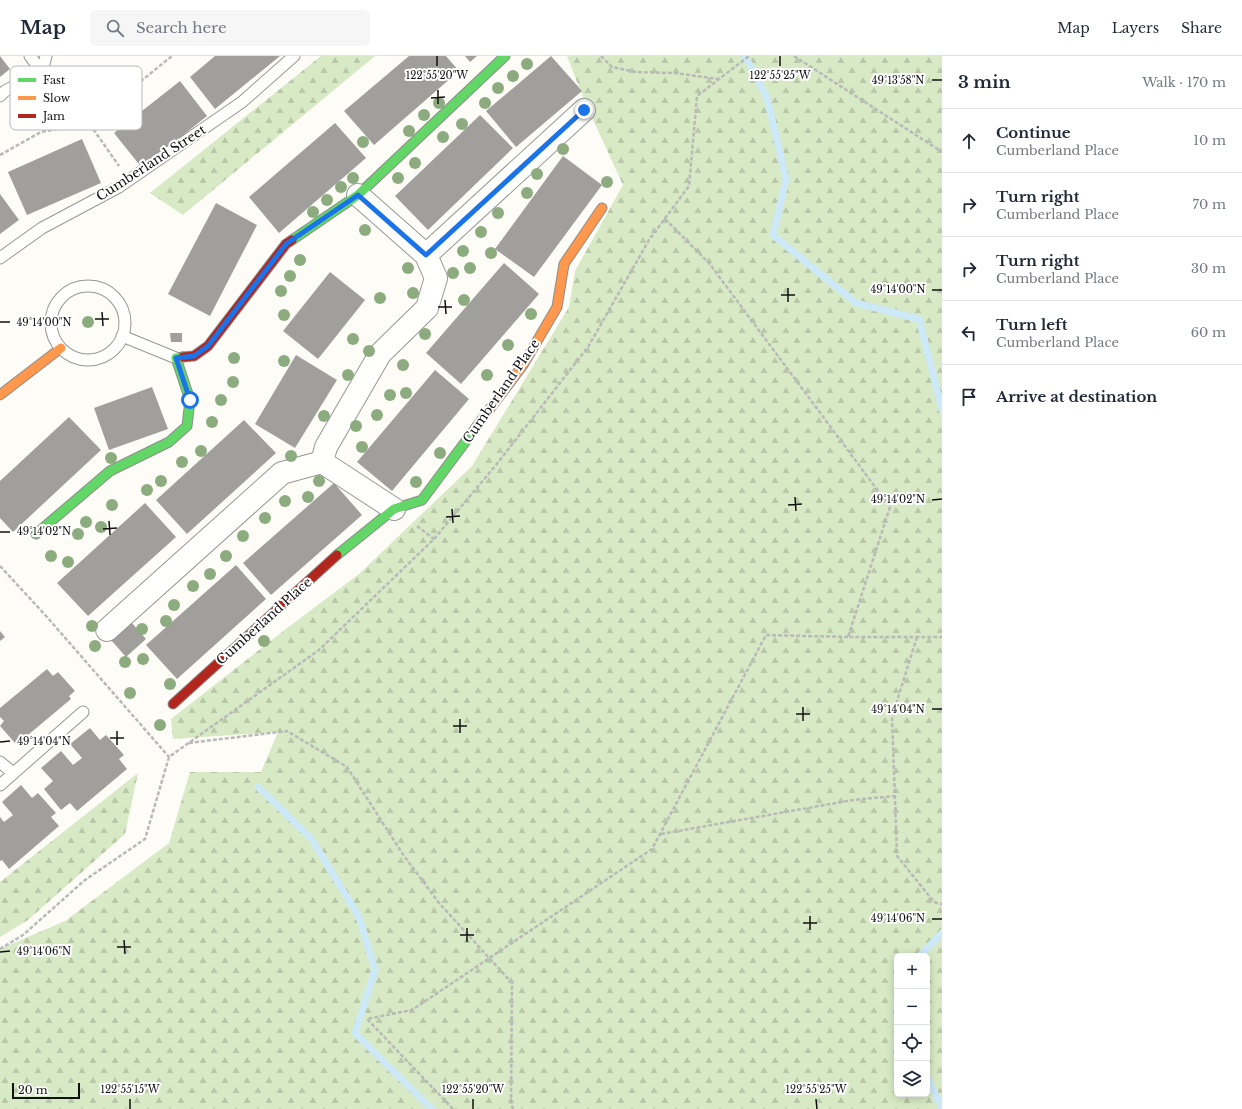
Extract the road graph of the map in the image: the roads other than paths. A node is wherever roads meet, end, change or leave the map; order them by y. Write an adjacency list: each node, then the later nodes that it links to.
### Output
1 (30, 56): 5 (lane)
2 (46, 56): 6 (lane)
3 (294, 56): 13 (lane, Cumberland Street)
4 (505, 56): 10 (street)
5 (38, 66)
6 (44, 66)
7 (10, 88): 8 (lane)
8 (0, 96)
9 (584, 110): 12 (street)
10 (358, 195): 12 (street); 16 (street)
11 (602, 208): 19 (street, Cumberland Place)
12 (426, 255): 18 (street)
13 (0, 258)
14 (122, 336): 15 (lane); 15 (lane); 16 (lane)
15 (61, 348): 17 (street)
16 (176, 358): 20 (street)
17 (0, 395)
18 (322, 462): 19 (street); 21 (street)
19 (394, 509): 22 (street, Cumberland Place)
20 (36, 534)
21 (107, 630)
22 (173, 704)
23 (83, 712): 25 (lane)
24 (0, 762): 25 (lane)
25 (13, 773): 26 (lane)
26 (0, 785)

